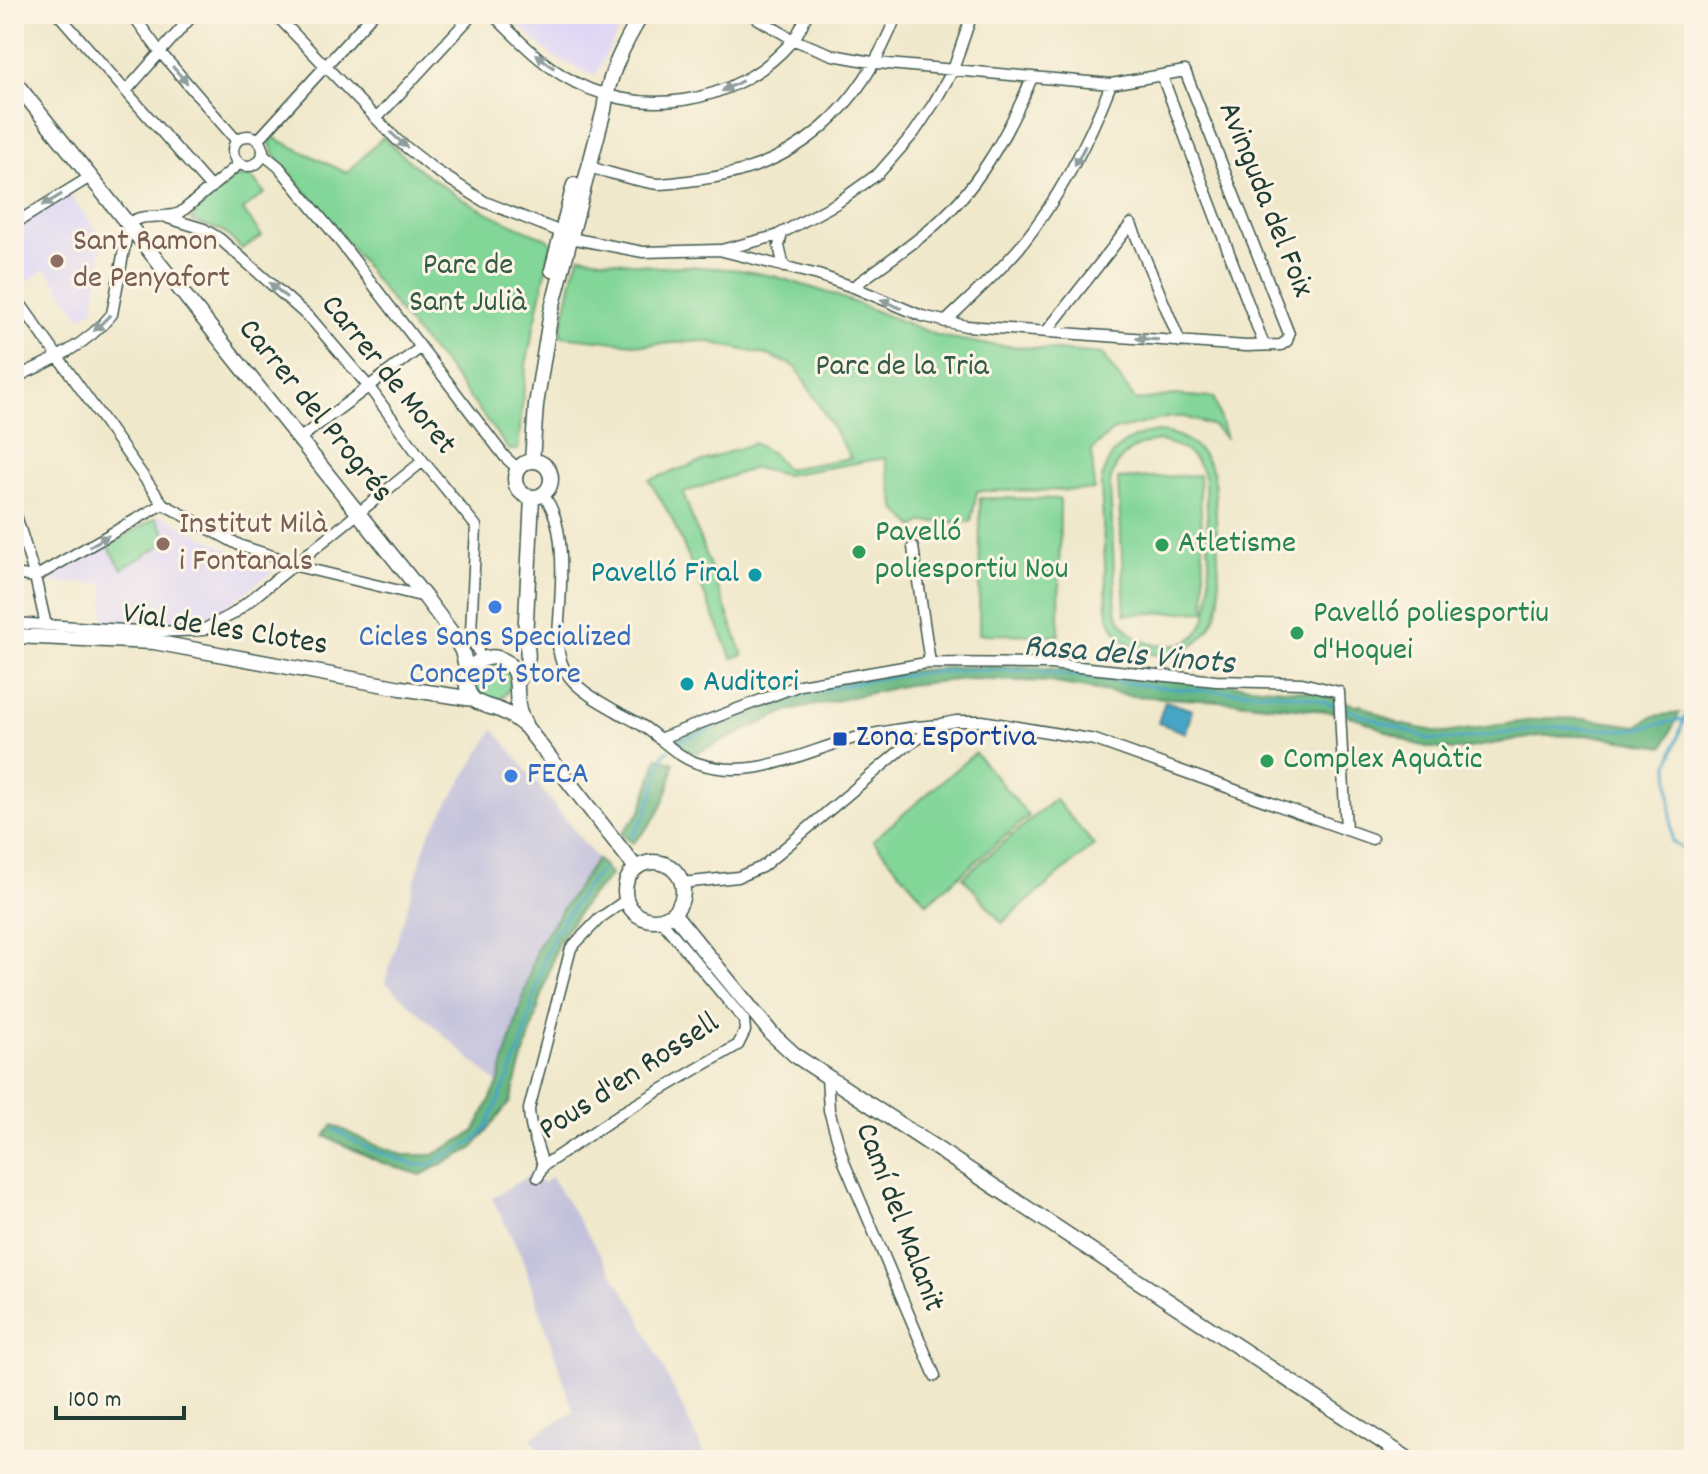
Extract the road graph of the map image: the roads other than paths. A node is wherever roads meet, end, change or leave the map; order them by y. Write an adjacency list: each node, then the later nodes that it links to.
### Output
1 (58, 14): 22 (street)
2 (132, 14): 14 (street)
3 (194, 14): 14 (street)
4 (275, 14): 16 (street)
5 (373, 14): 16 (street)
6 (473, 14): 24 (street)
7 (492, 14): 23 (street, one-way to 7)
8 (642, 14): 23 (street)
9 (750, 14): 13 (street)
10 (807, 14): 13 (street)
11 (897, 14): 15 (street)
12 (972, 14): 17 (street)
13 (794, 40): 15 (street); 23 (street, one-way to 23)
14 (160, 52): 22 (street); 26 (street, one-way to 26)
15 (877, 63): 17 (street); 29 (street)
16 (323, 66): 24 (street); 25 (street)
17 (953, 70): 19 (street); 35 (street)
18 (1162, 76): 21 (street); 44 (street, Avinguda del Foix); 44 (street, Avinguda del Foix)
19 (1032, 78): 21 (street); 39 (street)
20 (14, 81): 30 (street, Carrer del Progrés)
21 (1111, 84): 41 (street, one-way to 41)
22 (127, 90): 31 (street)
23 (606, 96): 29 (street); 36 (street)
24 (377, 118): 36 (street, one-way to 36)
25 (258, 140): 26 (street); 27 (street)
26 (237, 141): 28 (street)
27 (263, 154): 28 (street); 45 (street)
28 (239, 164): 31 (street)
29 (588, 167): 36 (street)
30 (90, 177): 33 (street, Carrer del Progrés); 34 (street, one-way to 34)
31 (211, 188): 32 (street)
32 (168, 218): 33 (street); 48 (street, Carrer de Moret, one-way to 32)
33 (129, 223): 46 (street, one-way to 46); 49 (street, Carrer del Progrés)
34 (14, 224)
35 (782, 233): 37 (street); 38 (street)
36 (566, 235): 37 (street); 51 (street)
37 (719, 250): 38 (street)
38 (784, 267): 39 (street)
39 (853, 287): 41 (street, one-way to 39)
40 (14, 295): 46 (street)
41 (945, 322): 42 (street)
42 (1046, 332): 43 (street, one-way to 42); 43 (street)
43 (1180, 342): 44 (street)
44 (1264, 345)
45 (420, 348): 48 (street); 51 (street)
46 (60, 358): 47 (street); 53 (street)
47 (14, 378)
48 (369, 387): 49 (street); 50 (street, Carrer de Moret)
49 (299, 439): 55 (street, Carrer del Progrés)
50 (423, 461): 55 (street); 61 (street, Carrer de Moret)
51 (525, 465): 52 (street); 52 (street)
52 (537, 496): 66 (street); 78 (street)
53 (163, 504): 57 (street); 59 (street, one-way to 53)
54 (14, 509): 59 (street)
55 (359, 513): 57 (street); 60 (street, Carrer del Progrés)
56 (913, 547): 68 (street)
57 (292, 565): 60 (street); 63 (street)
58 (14, 574): 59 (street)
59 (35, 577): 63 (street)
60 (425, 597): 64 (street, Carrer del Progrés)
61 (472, 622): 64 (street); 67 (street, Carrer de Moret)
62 (14, 623): 63 (street)
63 (46, 625)
64 (451, 632): 67 (street, Carrer del Progrés); 69 (street, Carrer del Progrés)
65 (14, 636): 71 (street, Vial de les Clotes)
66 (525, 640): 67 (street); 70 (street)
67 (489, 655): 69 (street); 70 (street)
68 (930, 663): 78 (street); 81 (street)
69 (467, 676): 71 (street, Vial de les Clotes); 72 (street)
70 (516, 686): 73 (street); 75 (street)
71 (427, 692): 72 (street, Vial de les Clotes)
72 (473, 699): 73 (street)
73 (492, 707): 75 (street)
74 (941, 724): 76 (street); 79 (street); 81 (street)
75 (526, 727): 83 (street)
76 (913, 727): 77 (street); 79 (street); 80 (street)
77 (897, 729): 78 (street); 80 (street)
78 (659, 739)
79 (912, 743): 80 (street)
80 (902, 749): 84 (street)
81 (1346, 830): 82 (street)
82 (1372, 839)
83 (636, 868): 84 (street); 85 (street)
84 (682, 883): 86 (street)
85 (626, 900): 86 (street); 88 (street)
86 (667, 916): 87 (street); 88 (street, Pous d'en Rossell)
87 (827, 1077): 90 (street, Camí del Malanit); 91 (street)
88 (543, 1166): 89 (street, Pous d'en Rossell)
89 (538, 1177)
90 (935, 1376)
91 (1410, 1460)

